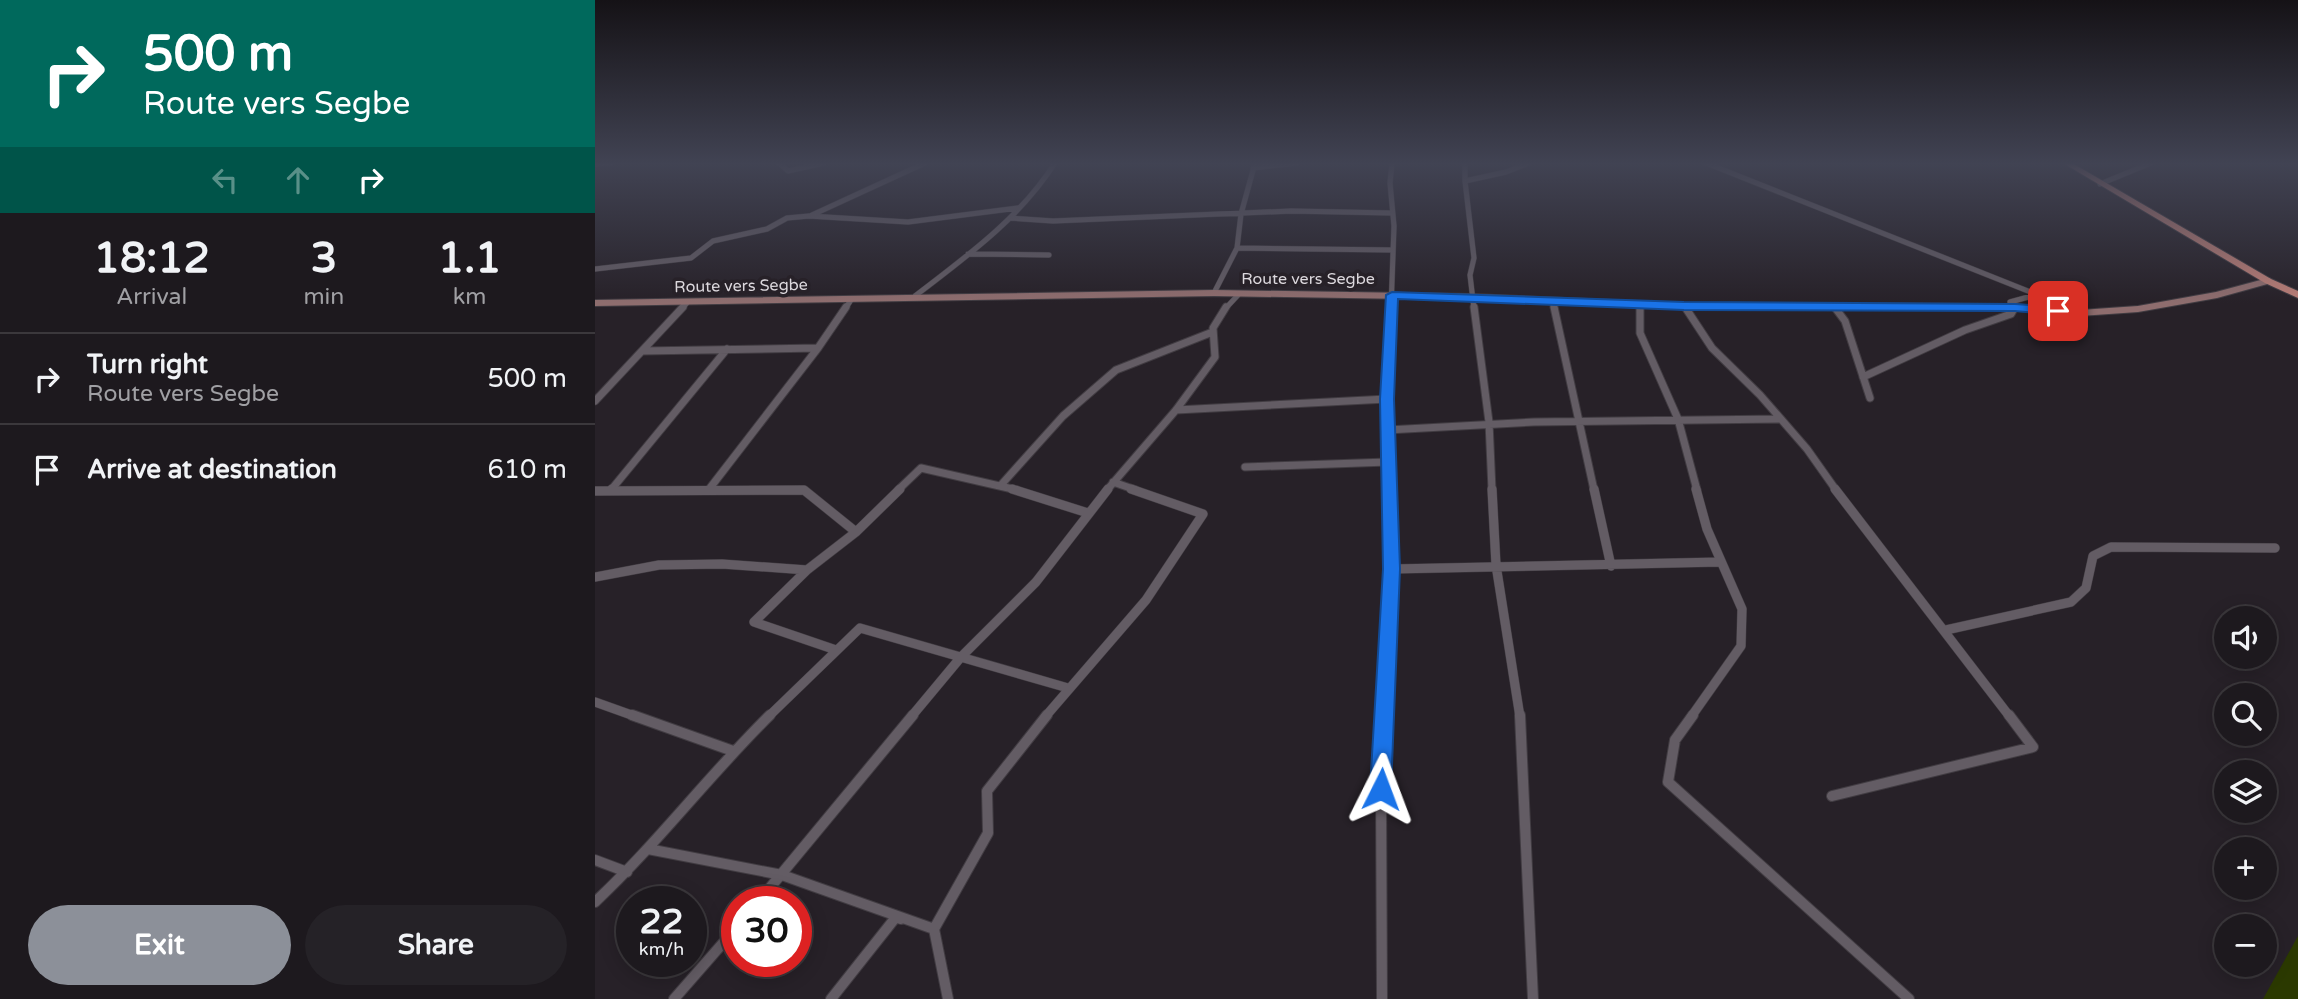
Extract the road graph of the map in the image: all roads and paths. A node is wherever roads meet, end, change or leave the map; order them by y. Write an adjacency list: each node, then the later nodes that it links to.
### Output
1 (823, 210): 11 (street)
2 (1005, 210): 11 (street)
3 (1017, 210): 12 (street)
4 (1242, 210): 10 (street)
5 (1392, 210): 9 (street)
6 (1468, 210): 24 (street)
7 (1824, 210): 31 (street)
8 (2144, 210): 18 (main road)
9 (1392, 213): 10 (street); 14 (street)
10 (1241, 214): 12 (street); 13 (street)
11 (809, 216): 17 (street)
12 (1010, 218): 15 (street)
13 (1237, 248): 14 (street); 19 (street)
14 (1393, 250): 21 (street)
15 (967, 254): 16 (street); 23 (street)
16 (1049, 255)
17 (595, 269)
18 (2268, 281): 22 (main road); 31 (main road, Route vers Segbe)
19 (1214, 293): 20 (main road, Route vers Segbe); 23 (main road, Route vers Segbe)
20 (1239, 294): 21 (main road, Route vers Segbe); 33 (street)
21 (1392, 295): 24 (main road, Route vers Segbe); 39 (street)
22 (2298, 295)
23 (915, 296): 25 (main road, Route vers Segbe)
24 (1472, 297): 26 (main road, Route vers Segbe); 45 (street)
25 (851, 300): 28 (main road, Route vers Segbe); 34 (street)
26 (1553, 301): 29 (main road, Route vers Segbe); 42 (street)
27 (595, 303): 28 (main road, Route vers Segbe)
28 (687, 303): 36 (street)
29 (1640, 305): 30 (main road, Route vers Segbe); 43 (street)
30 (1684, 306): 32 (main road, Route vers Segbe); 44 (street)
31 (2015, 307): 32 (main road, Route vers Segbe); 37 (street)
32 (1836, 309): 37 (street)
33 (1210, 333): 41 (street); 50 (street)
34 (818, 348): 35 (street); 51 (street)
35 (727, 349): 36 (street); 53 (street)
36 (642, 351): 40 (street)
37 (1863, 377): 38 (street)
38 (1870, 398)
39 (1387, 399): 41 (street); 46 (street)
40 (595, 401)
41 (1176, 410): 49 (street)
42 (1579, 419): 43 (street); 45 (street); 59 (street)
43 (1678, 419): 44 (street); 57 (street)
44 (1779, 419): 63 (street)
45 (1489, 422): 46 (street); 58 (street)
46 (1387, 430): 47 (street)
47 (1388, 462): 48 (street); 61 (street)
48 (1245, 467)
49 (1113, 482): 54 (street); 66 (street)
50 (1001, 485): 54 (street); 55 (street)
51 (710, 488): 53 (street); 55 (street)
52 (595, 491): 53 (street)
53 (610, 491)
54 (1088, 513): 65 (street)
55 (856, 532): 60 (street)
56 (2275, 548): 63 (street)
57 (1720, 562): 59 (street); 83 (street)
58 (1496, 565): 59 (street); 61 (street); 82 (street)
59 (1611, 566)
60 (807, 569): 62 (street); 64 (street)
61 (1392, 569): 81 (street)
62 (595, 577)
63 (1946, 631): 69 (street)
64 (835, 650): 65 (street); 68 (street)
65 (961, 657): 66 (street); 73 (street)
66 (1068, 688): 76 (street)
67 (595, 702): 68 (street)
68 (733, 751): 70 (street)
69 (1832, 796)
70 (648, 849): 72 (street); 73 (street)
71 (595, 860): 72 (street)
72 (627, 872): 75 (street)
73 (782, 875): 74 (street); 76 (street)
74 (772, 886)
75 (595, 902)
76 (934, 929): 79 (street); 80 (street)
77 (721, 945): 78 (street)
78 (674, 999)
79 (831, 999)
80 (948, 999)
81 (1382, 999)
82 (1533, 999)
83 (1909, 999)

